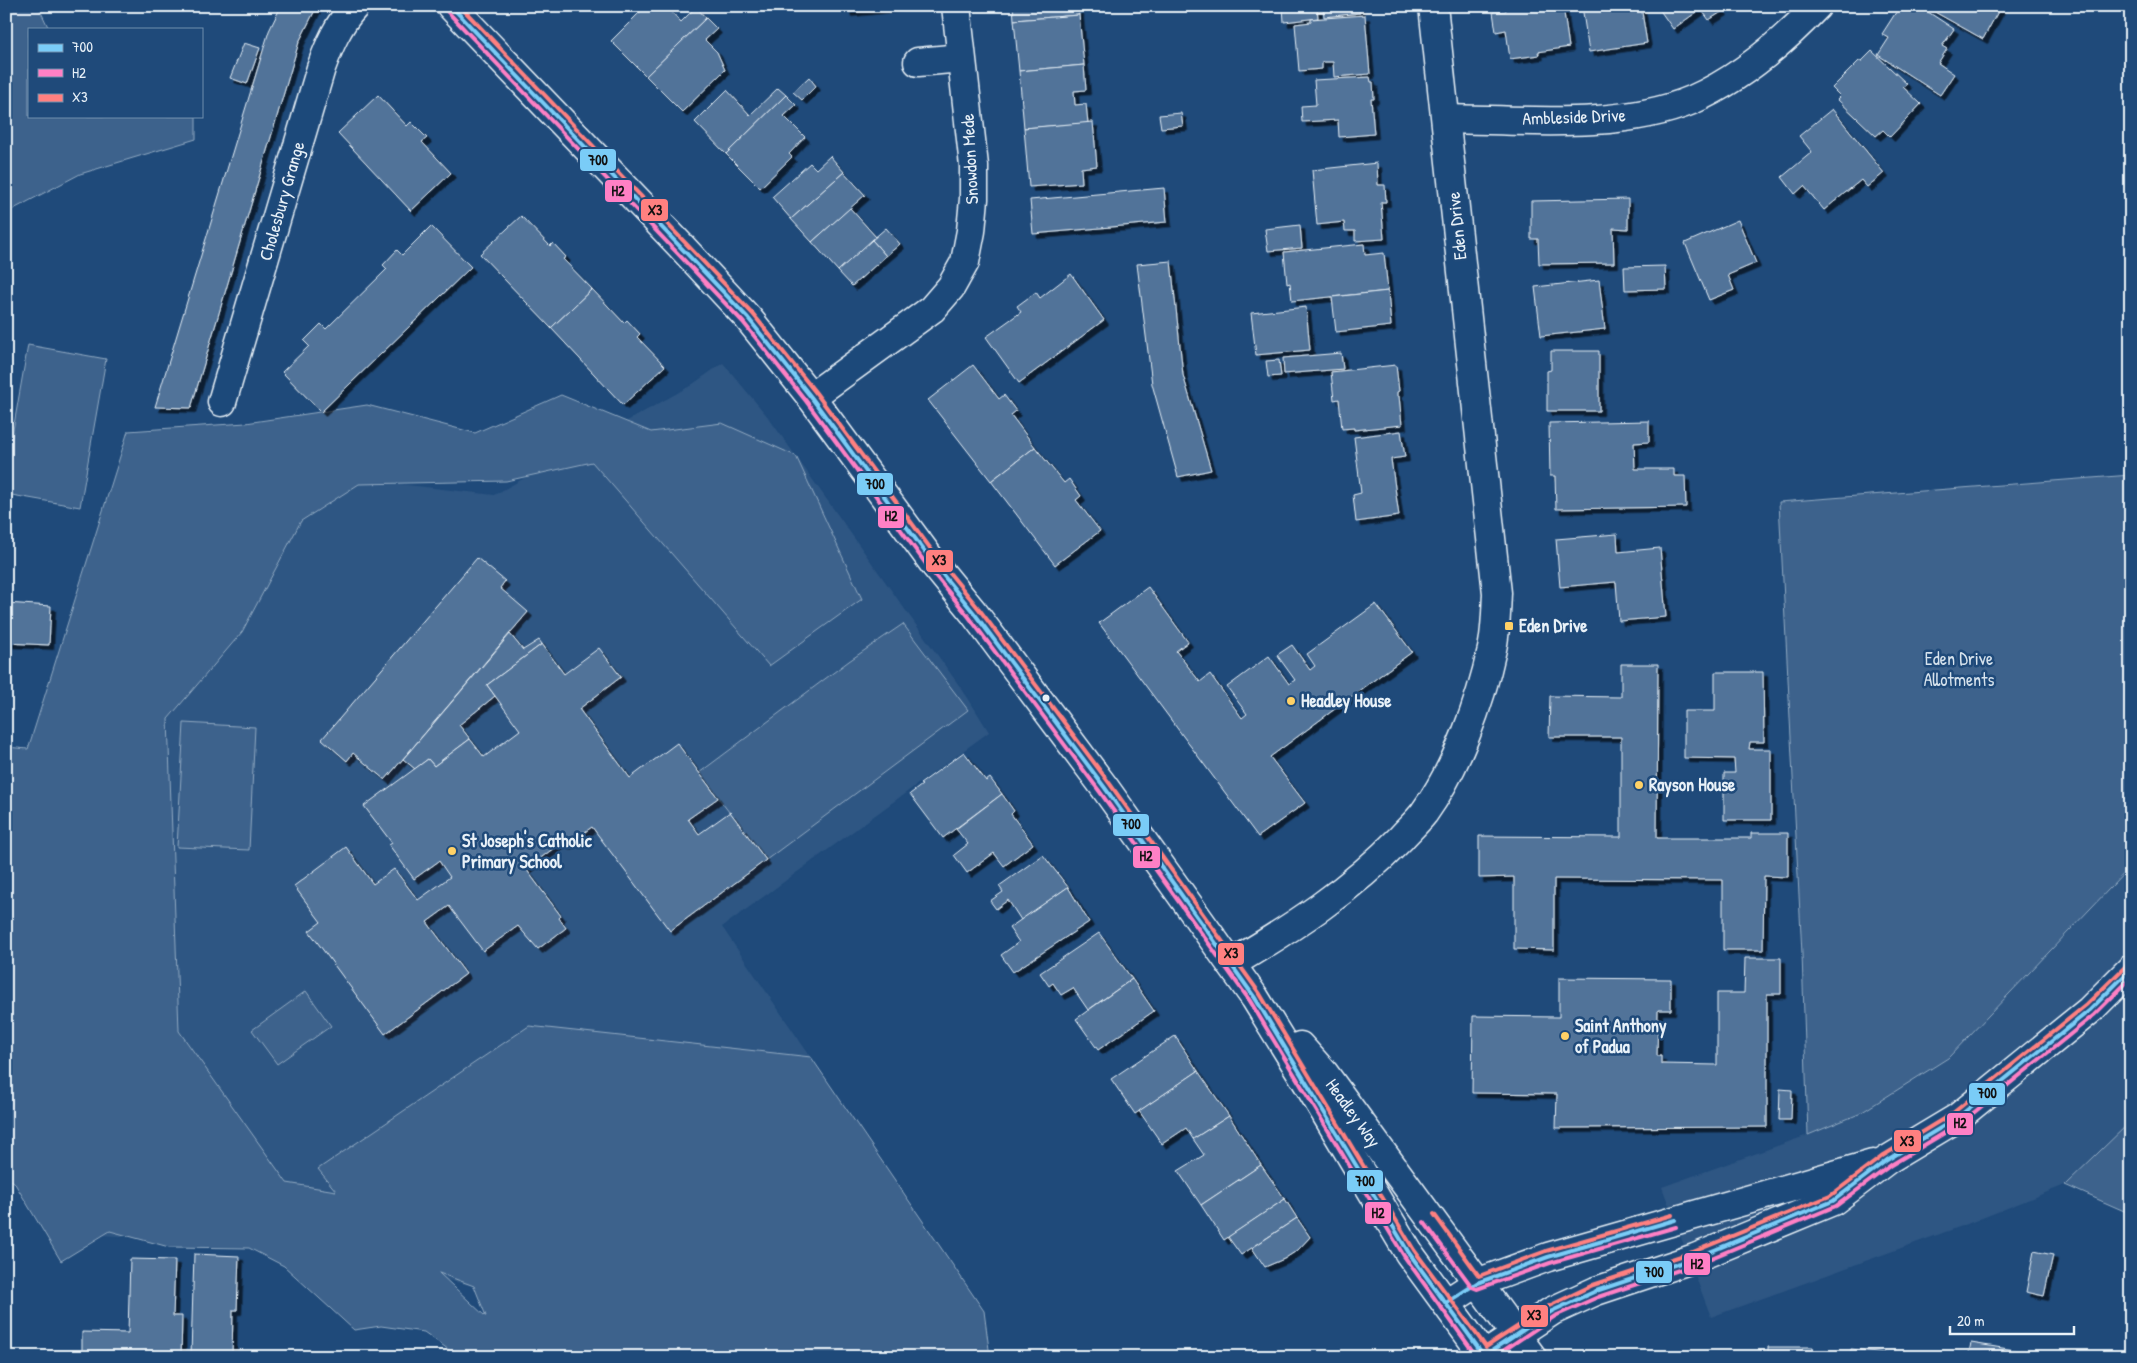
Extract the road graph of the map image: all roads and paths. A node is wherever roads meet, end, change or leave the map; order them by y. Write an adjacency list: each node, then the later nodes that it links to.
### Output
1 (355, 6): 10 (street, Cholesbury Grange)
2 (450, 6): 9 (street, Headley Way)
3 (956, 6): 6 (street, Snowdon Mede)
4 (1433, 6): 8 (street, Eden Drive)
5 (1817, 6): 8 (street, Ambleside Drive)
6 (961, 58): 7 (street); 9 (street, Snowdon Mede)
7 (918, 62)
8 (1447, 119): 11 (street, Eden Drive)
9 (811, 398): 11 (street, Headley Way)
10 (222, 402)
11 (1231, 964): 13 (street, Headley Way)
12 (2131, 969): 14 (street)
13 (1254, 998): 15 (street, Headley Way); 16 (street, Headley Way)
14 (1886, 1160): 15 (street); 17 (street)
15 (1477, 1283): 16 (street); 17 (street, Headley Way)
16 (1446, 1304): 18 (street, Headley Way)
17 (1515, 1335): 18 (street); 19 (street, Headley Way)
18 (1485, 1356)
19 (1532, 1357)

